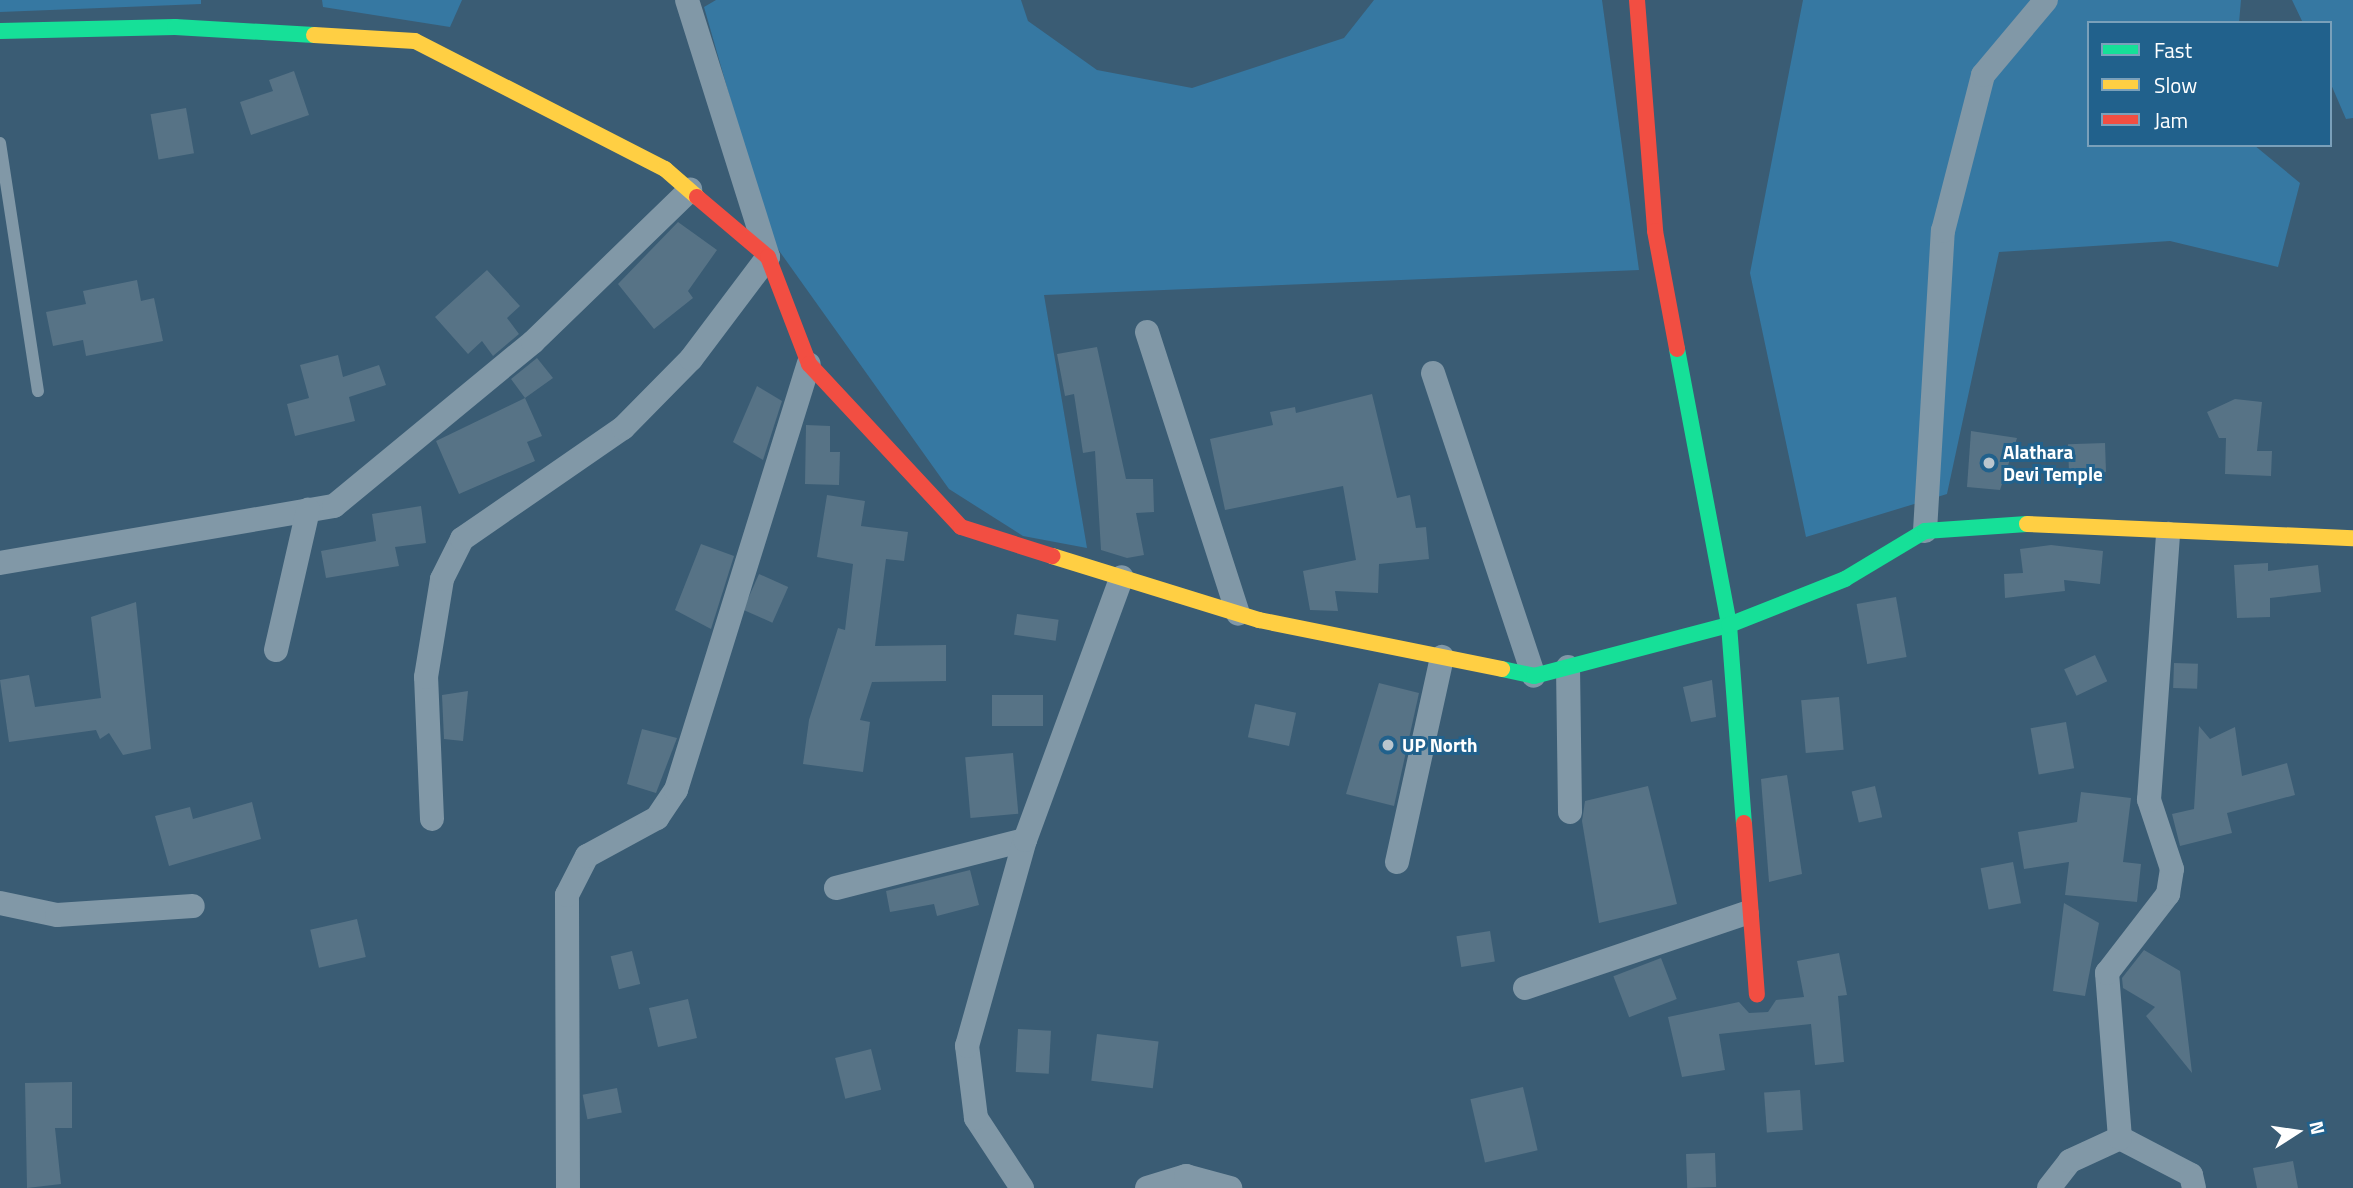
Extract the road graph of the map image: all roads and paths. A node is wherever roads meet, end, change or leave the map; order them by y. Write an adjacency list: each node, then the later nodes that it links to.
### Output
1 (687, 0): 7 (street)
2 (1637, 0): 19 (street)
3 (2046, 0): 13 (street)
4 (0, 31): 6 (street)
5 (0, 143): 11 (lane)
6 (691, 190): 7 (street); 12 (street)
7 (768, 257): 9 (street); 25 (street)
8 (1147, 332): 18 (street)
9 (809, 364): 17 (street); 35 (street)
10 (1433, 373): 23 (street)
11 (38, 391)
12 (309, 510): 16 (street); 20 (street)
13 (1925, 531): 14 (street); 19 (street)
14 (2168, 534): 15 (street); 34 (street)
15 (2353, 538)
16 (0, 563)
17 (1122, 577): 18 (street); 26 (street)
18 (1238, 614): 21 (street)
19 (1728, 625): 22 (street); 31 (street)
20 (276, 650)
21 (1443, 657): 23 (street); 27 (street)
22 (1568, 667): 23 (street); 24 (street)
23 (1534, 676)
24 (1570, 811)
25 (432, 819)
26 (1025, 840): 28 (street); 36 (street)
27 (1397, 862)
28 (836, 888)
29 (0, 903): 30 (street)
30 (193, 906)
31 (1746, 913): 32 (street); 33 (street)
32 (1525, 988)
33 (1757, 995)
34 (2120, 1139): 39 (street); 40 (street)
35 (568, 1188)
36 (1022, 1188)
37 (1147, 1188): 38 (street)
38 (1230, 1188)
39 (2049, 1188)
40 (2194, 1188)

